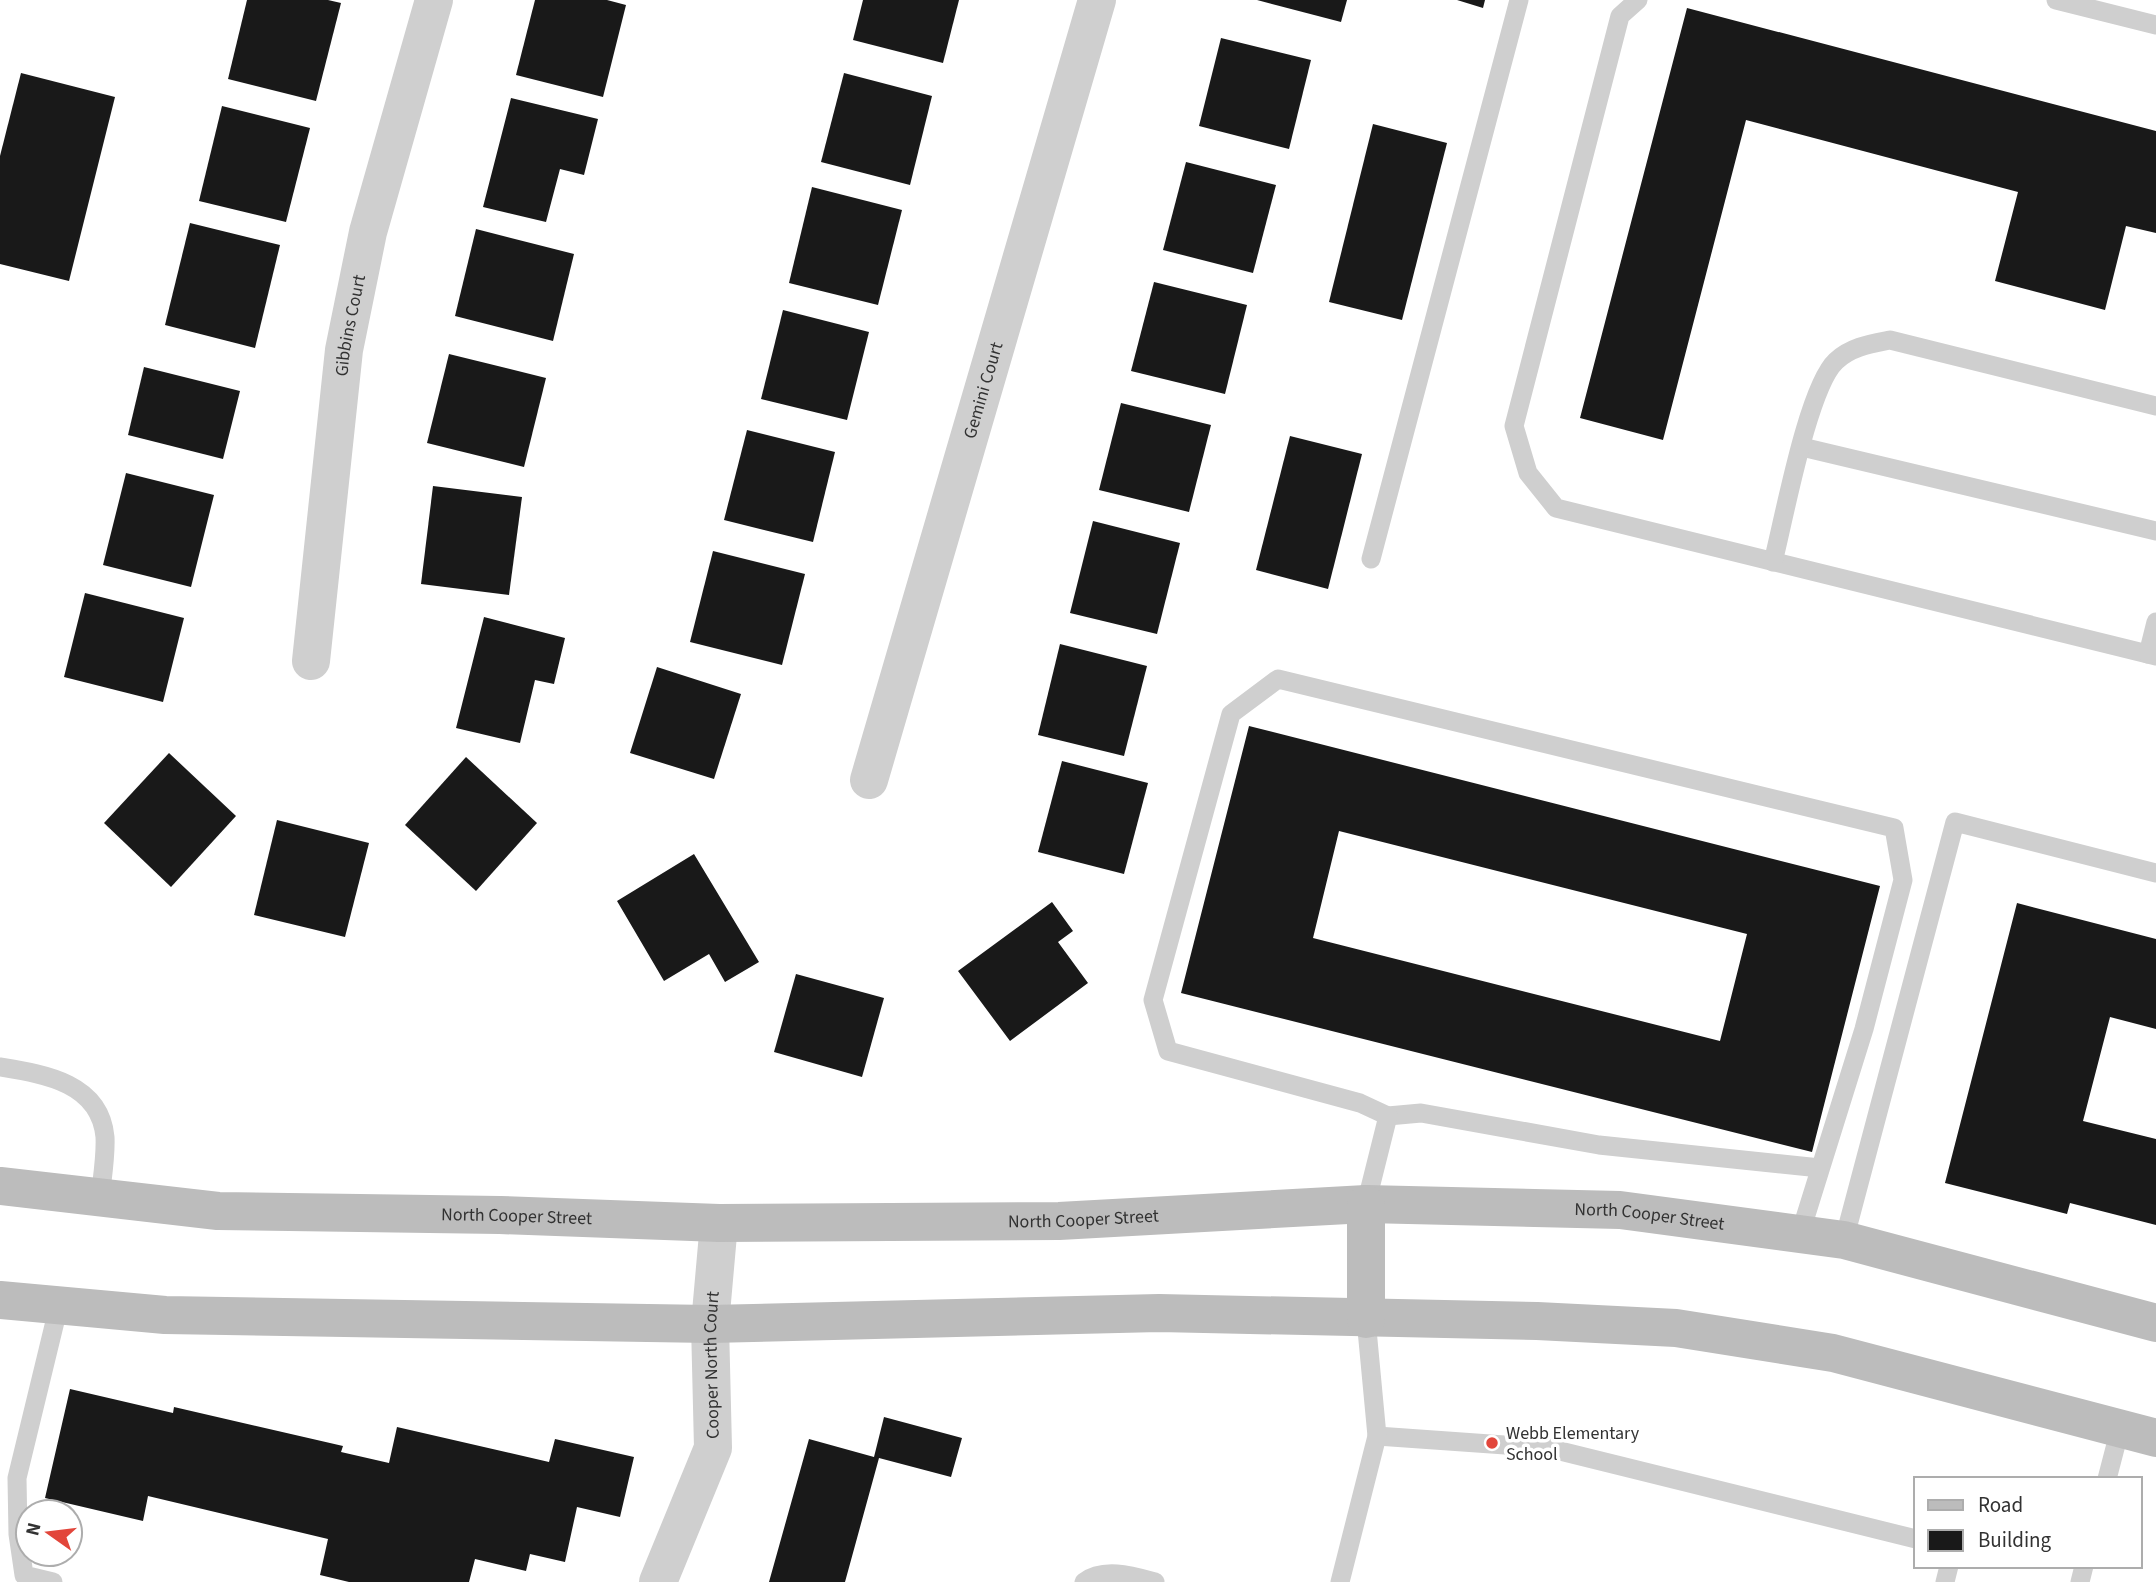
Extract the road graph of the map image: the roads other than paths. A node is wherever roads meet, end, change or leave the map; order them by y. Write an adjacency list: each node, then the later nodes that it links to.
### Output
1 (434, 0): 14 (street, Gibbins Court)
2 (1097, 0): 15 (street, Gemini Court)
3 (1520, 0): 10 (lane)
4 (1639, 0): 11 (lane)
5 (2056, 0): 6 (lane)
6 (2156, 25)
7 (2156, 406): 8 (lane)
8 (1802, 447): 9 (lane); 11 (lane)
9 (2156, 531)
10 (1371, 559)
11 (1773, 562): 13 (lane)
12 (2156, 622): 13 (lane)
13 (2152, 655)
14 (311, 661)
15 (869, 780)
16 (2156, 873): 25 (lane)
17 (0, 1067): 21 (lane)
18 (1388, 1115): 19 (lane); 19 (lane); 22 (lane)
19 (1820, 1168): 24 (lane)
20 (6, 1190): 21 (main road, North Cooper Street)
21 (100, 1198): 23 (main road, North Cooper Street)
22 (1366, 1203): 23 (main road, North Cooper Street); 24 (main road, North Cooper Street); 28 (main road)
23 (719, 1223): 29 (street, Cooper North Court)
24 (1800, 1234): 25 (main road, North Cooper Street)
25 (1843, 1240): 30 (main road, North Cooper Street)
26 (0, 1300): 27 (main road)
27 (59, 1305): 29 (main road); 35 (lane)
28 (1366, 1319): 29 (main road); 31 (main road); 32 (lane)
29 (710, 1324): 36 (street, Cooper North Court)
30 (2156, 1324)
31 (2138, 1433): 33 (lane)
32 (1377, 1436): 34 (lane); 39 (lane)
33 (2108, 1477)
34 (1914, 1539)
35 (53, 1582)
36 (658, 1582)
37 (1084, 1582): 38 (lane)
38 (1155, 1582)
39 (1340, 1582)

